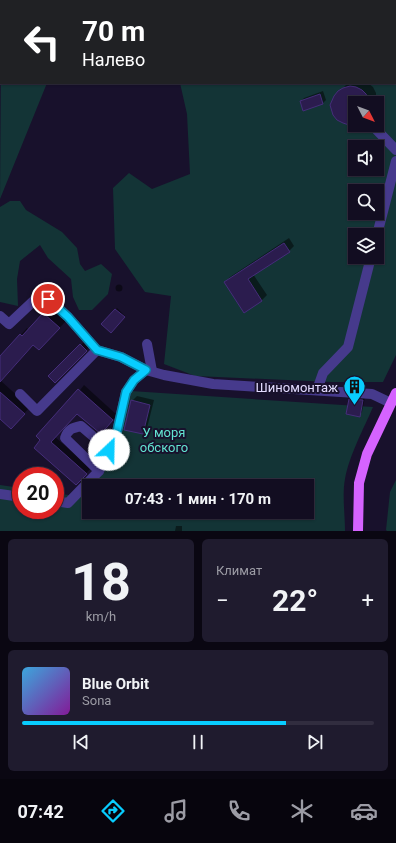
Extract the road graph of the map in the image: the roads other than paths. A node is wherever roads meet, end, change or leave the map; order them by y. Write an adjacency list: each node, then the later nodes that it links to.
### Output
1 (379, 132): 2 (lane)
2 (396, 150)
3 (396, 160): 4 (lane)
4 (379, 228)
5 (369, 264): 10 (lane)
6 (0, 316): 8 (lane)
7 (147, 344): 9 (lane)
8 (97, 350): 9 (lane); 12 (lane)
9 (149, 371): 10 (lane); 14 (lane)
10 (317, 390): 13 (lane)
11 (396, 393): 13 (main road)
12 (20, 394)
13 (391, 403): 19 (main road)
14 (109, 450): 15 (lane); 15 (lane)
15 (99, 471): 18 (lane)
16 (0, 494): 17 (lane)
17 (12, 496)
18 (64, 502)
19 (358, 531)

